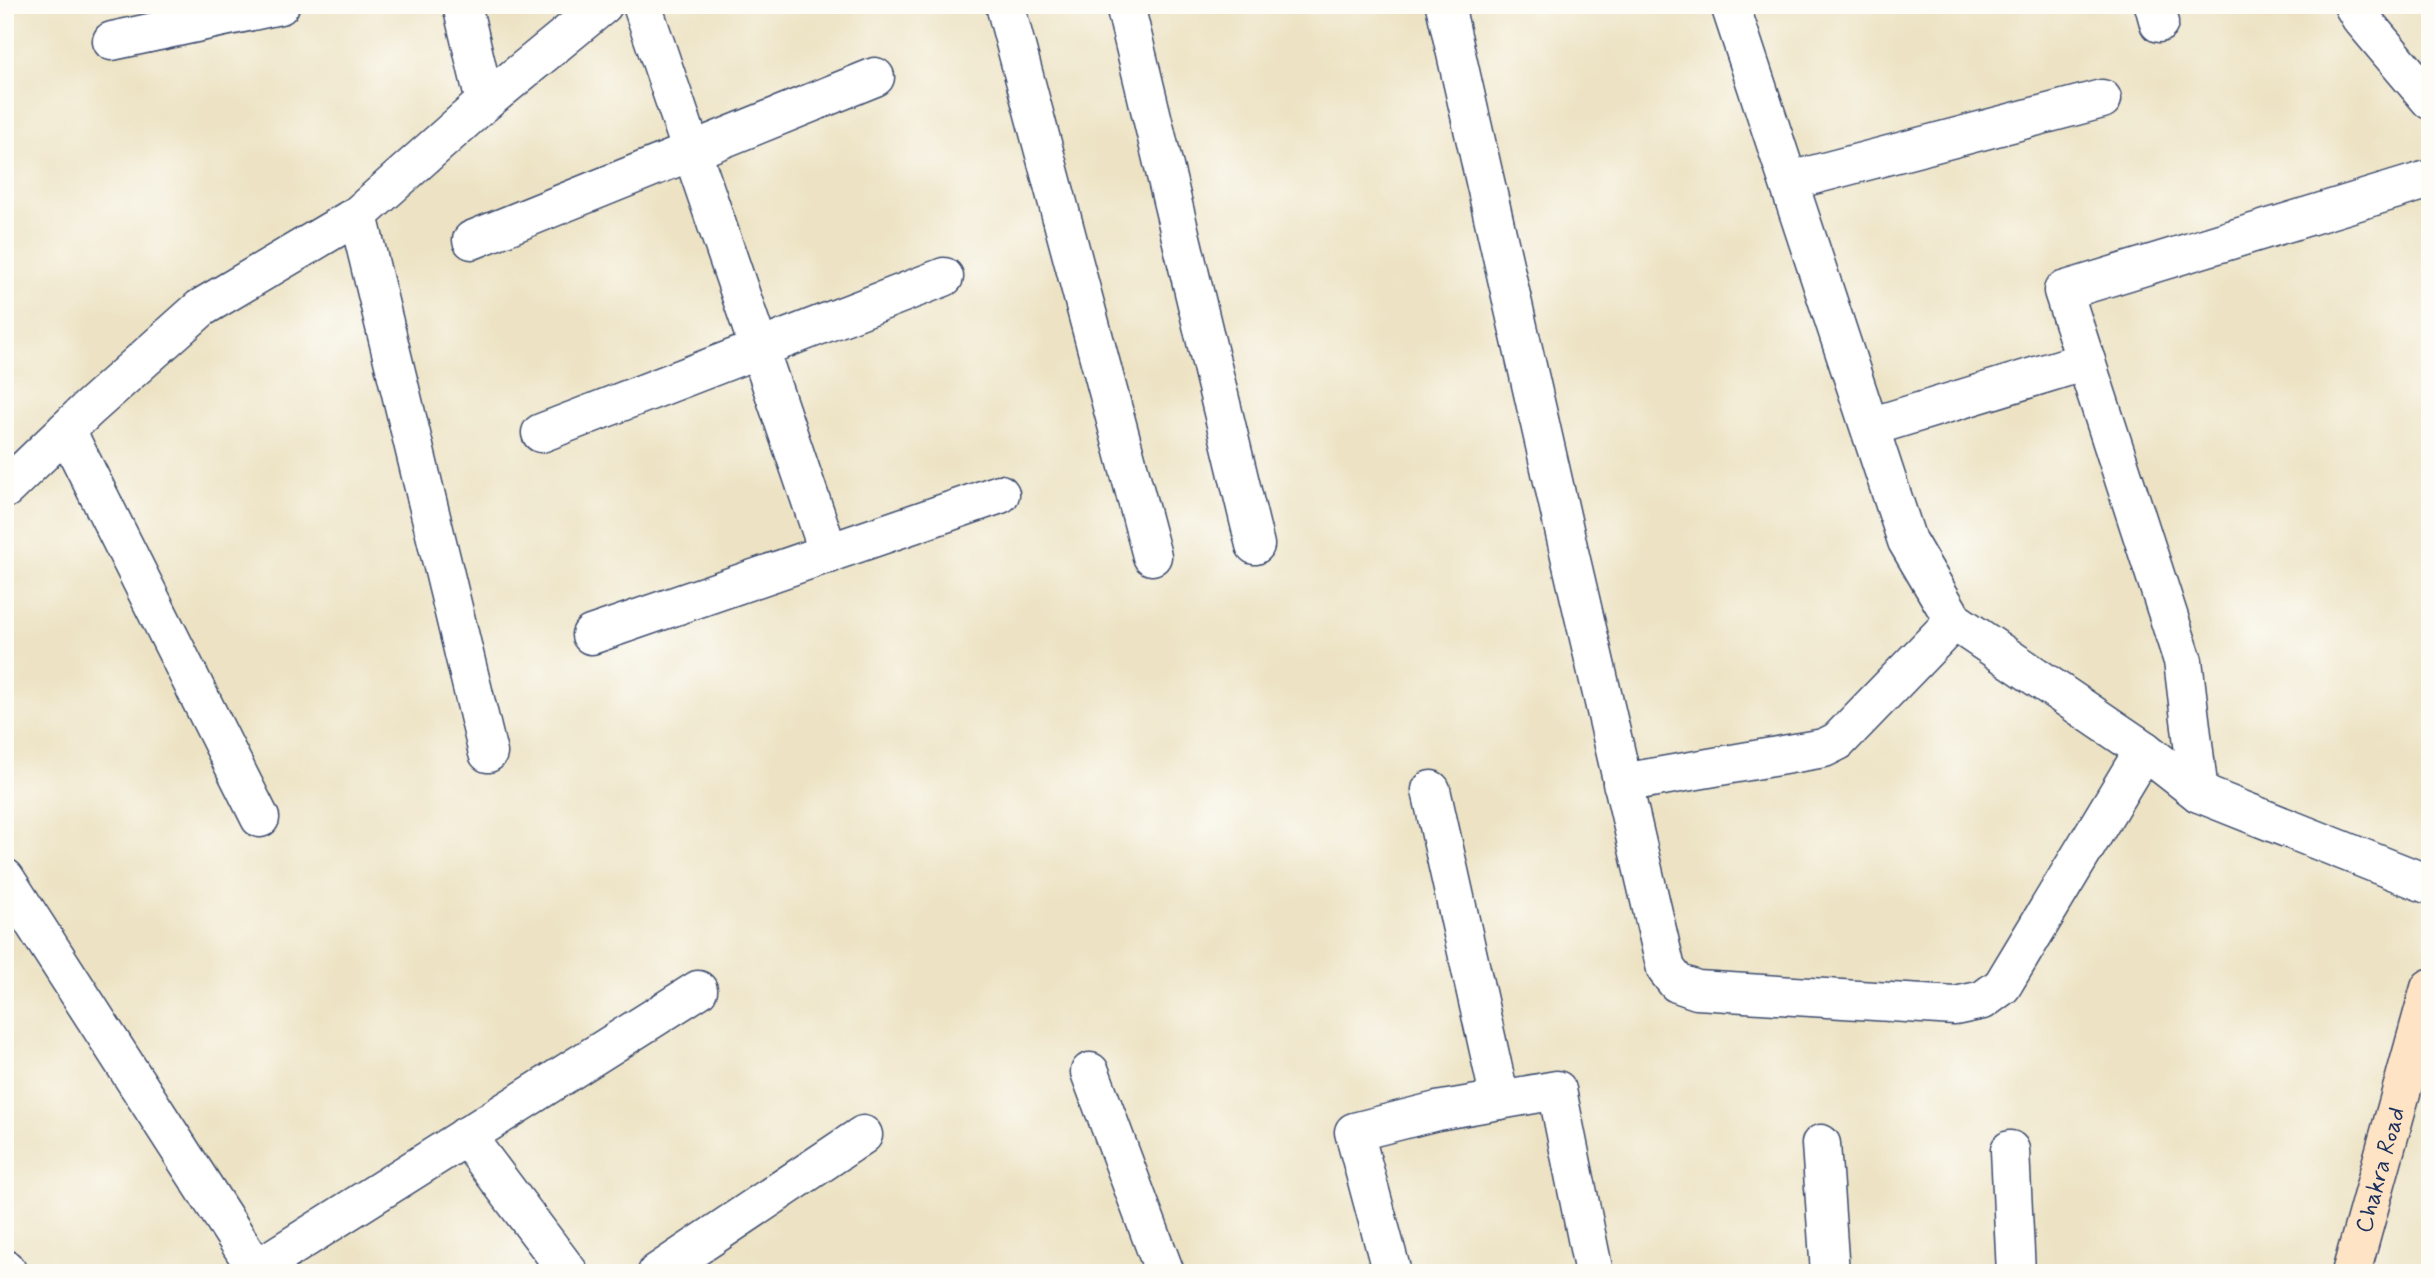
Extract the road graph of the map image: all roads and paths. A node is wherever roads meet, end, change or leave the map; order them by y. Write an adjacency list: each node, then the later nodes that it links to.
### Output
1 (279, 5): 10 (street)
2 (462, 5): 14 (street)
3 (603, 5): 14 (street)
4 (642, 5): 15 (street)
5 (1005, 5): 30 (street)
6 (1125, 5): 28 (street)
7 (1445, 5): 35 (street)
8 (1730, 5): 17 (street)
9 (2367, 9): 13 (street)
10 (112, 41)
11 (875, 77): 15 (street)
12 (2102, 99): 17 (street)
13 (2430, 100)
14 (485, 102): 18 (street)
15 (691, 151): 19 (street); 21 (street)
16 (2430, 179): 22 (street)
17 (1790, 181): 23 (street)
18 (358, 215): 24 (street); 34 (street)
19 (472, 240)
20 (944, 277): 21 (street)
21 (759, 350): 25 (street); 29 (street)
22 (2086, 361): 23 (street); 37 (street)
23 (1870, 427): 31 (street)
24 (66, 430): 26 (street); 38 (street)
25 (541, 433)
26 (5, 489)
27 (1000, 494): 29 (street)
28 (1255, 545)
29 (829, 554): 32 (street)
30 (1152, 556)
31 (1954, 621): 33 (street); 35 (street)
32 (591, 635)
33 (2144, 750): 35 (street); 37 (street)
34 (488, 753)
35 (1622, 783)
36 (1431, 790): 44 (street)
37 (2199, 793): 40 (street)
38 (260, 818)
39 (5, 878): 49 (street)
40 (2430, 885)
41 (2430, 988): 57 (main road, Chakra Road)
42 (698, 990): 46 (street)
43 (1090, 1072): 52 (street)
44 (1500, 1100): 53 (street); 54 (street)
45 (863, 1135): 51 (street)
46 (466, 1136): 49 (street); 50 (street)
47 (1821, 1144): 55 (street)
48 (2010, 1150): 56 (street)
49 (255, 1271)
50 (569, 1273)
51 (657, 1273)
52 (1165, 1273)
53 (1392, 1273)
54 (1594, 1273)
55 (1830, 1273)
56 (2016, 1273)
57 (2351, 1273)

